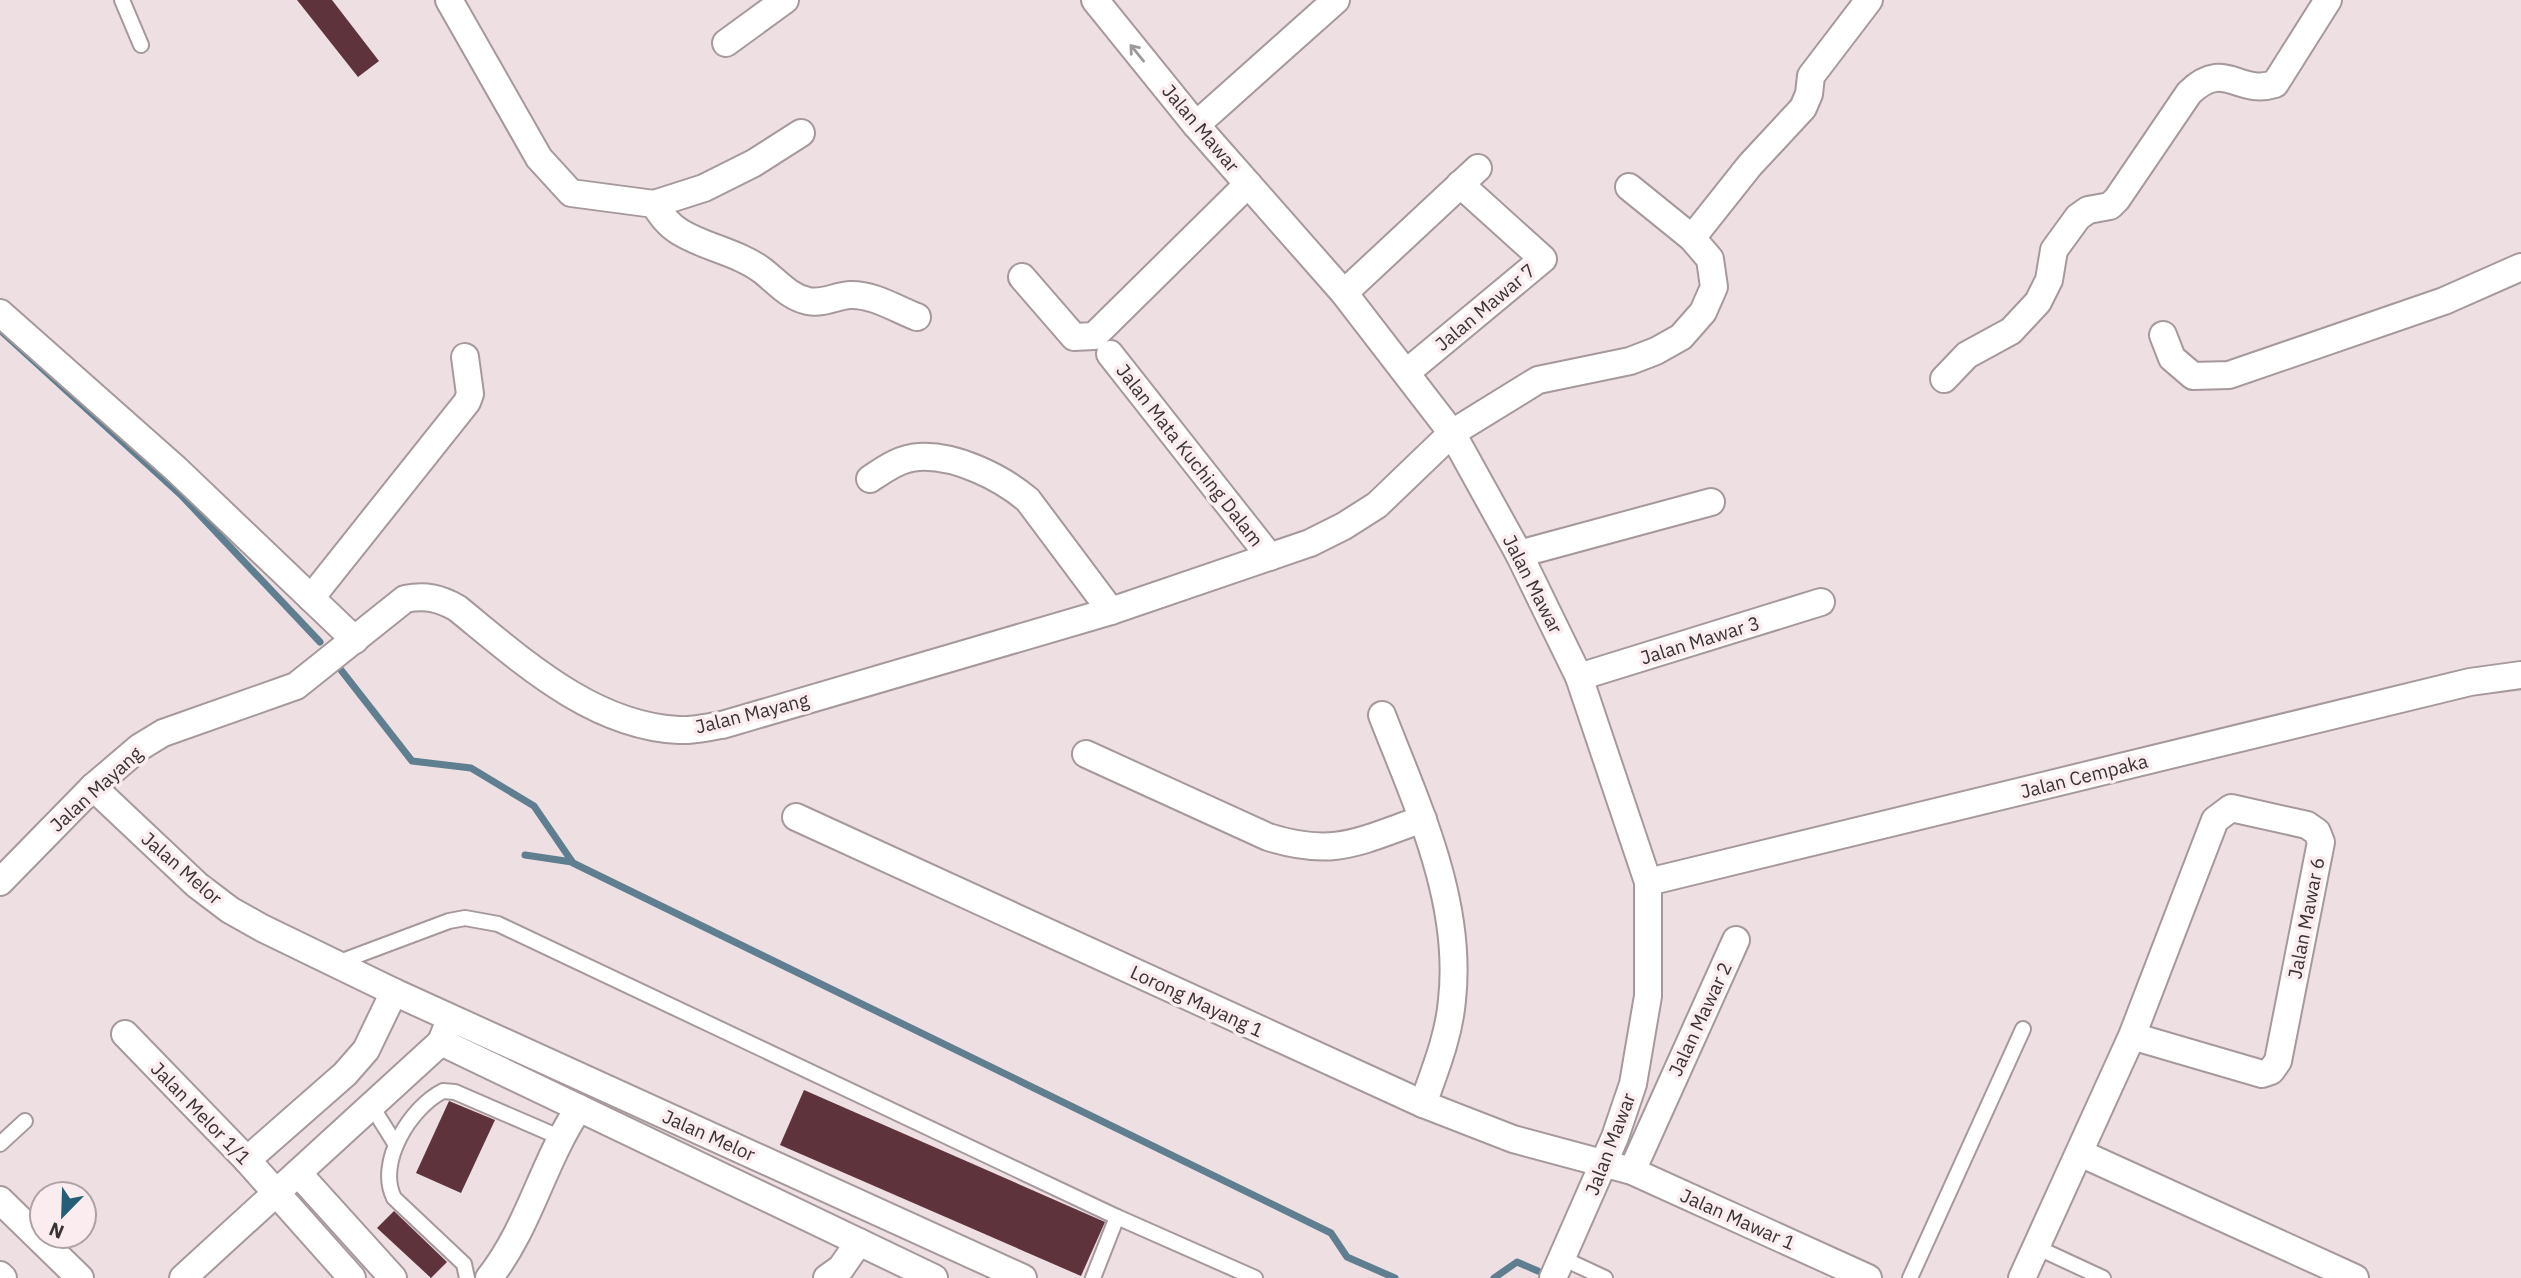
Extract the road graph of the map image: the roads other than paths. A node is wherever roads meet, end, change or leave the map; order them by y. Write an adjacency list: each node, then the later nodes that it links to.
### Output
1 (122, 0): 9 (lane)
2 (449, 0): 14 (street)
3 (785, 0): 8 (street)
4 (1095, 0): 10 (street, Jalan Mawar, one-way to 4)
5 (1336, 0): 10 (street)
6 (1869, 0): 15 (street)
7 (2328, 0): 25 (street)
8 (726, 43)
9 (141, 45)
10 (1196, 125): 12 (street, Jalan Mawar)
11 (802, 133): 14 (street)
12 (1248, 184): 17 (street); 18 (street, Jalan Mawar)
13 (1629, 187): 15 (street, Jalan Mayang)
14 (654, 204): 20 (street)
15 (1692, 237): 26 (street, Jalan Mayang)
16 (2521, 267): 21 (street)
17 (1022, 277)
18 (1344, 293): 24 (street, Jalan Mawar); 24 (street, Jalan Mawar 7)
19 (0, 313): 31 (street)
20 (917, 317)
21 (2162, 335)
22 (1110, 354): 30 (street, Jalan Mata Kuching Dalam)
23 (465, 357): 31 (street)
24 (1407, 372): 26 (street, Jalan Mawar)
25 (1944, 379)
26 (1452, 433): 29 (street, Jalan Mawar); 30 (street, Jalan Mayang)
27 (870, 479): 33 (street)
28 (1711, 502): 29 (street)
29 (1519, 554): 36 (street, Jalan Mawar)
30 (1270, 556): 33 (street, Jalan Mayang)
31 (311, 598): 34 (street)
32 (1821, 602): 36 (street, Jalan Mawar 3)
33 (1111, 611): 34 (street, Jalan Mayang)
34 (355, 640): 39 (street, Jalan Mayang)
35 (2521, 675): 43 (street, Jalan Cempaka)
36 (1579, 677): 43 (street, Jalan Mawar)
37 (1382, 715): 41 (street)
38 (1086, 754): 41 (street)
39 (93, 787): 42 (street, Jalan Mayang); 45 (street, Jalan Melor)
40 (796, 817): 54 (street, Lorong Mayang 1)
41 (1423, 819): 54 (street)
42 (0, 882)
43 (1648, 882): 52 (street, Jalan Mawar)
44 (1736, 940): 53 (street, Jalan Mawar 2)
45 (337, 963): 46 (street, Jalan Melor); 70 (lane)
46 (394, 992): 47 (street, Jalan Melor); 63 (street)
47 (452, 1018): 51 (street); 62 (street, Jalan Melor)
48 (2023, 1029): 87 (lane)
49 (125, 1034): 63 (street, Jalan Melor 1/1)
50 (2132, 1035): 50 (street, Jalan Mawar 6); 61 (street, Jalan Mawar 6)
51 (441, 1042): 55 (street); 56 (street, Jalan Melor)
52 (1633, 1084): 53 (street, Jalan Mawar 2); 64 (street, Jalan Mawar)
53 (1663, 1097): 65 (street, Jalan Mawar 2)
54 (1423, 1104): 64 (street, Lorong Mayang 1)
55 (371, 1105): 60 (lane); 66 (street)
56 (579, 1108): 58 (street); 67 (street, Jalan Melor)
57 (25, 1121): 59 (lane)
58 (559, 1137): 60 (lane); 80 (street)
59 (0, 1144)
60 (396, 1145): 79 (lane)
61 (2080, 1153): 72 (street, Jalan Mawar 6); 90 (street)
62 (752, 1154): 67 (street); 82 (street, Jalan Melor)
63 (247, 1160): 68 (street, Jalan Melor 1/1)
64 (1606, 1162): 65 (street, Jalan Mawar 1); 73 (street, Jalan Mawar)
65 (1632, 1171): 86 (street, Jalan Mawar 1)
66 (298, 1173): 68 (street); 78 (street)
67 (738, 1185): 71 (street, Jalan Melor)
68 (276, 1193): 74 (street); 77 (street, Jalan Melor 1/1)
69 (0, 1200): 76 (street)
70 (1117, 1217): 83 (lane); 84 (lane)
71 (859, 1242): 75 (street); 81 (street, Jalan Melor)
72 (2036, 1247): 88 (street, Jalan Mawar 6); 89 (lane)
73 (1557, 1268): 85 (lane)
74 (196, 1274)
75 (843, 1275)
76 (80, 1278)
77 (352, 1278)
78 (393, 1278)
79 (467, 1278)
80 (489, 1278)
81 (934, 1278)
82 (1023, 1278)
83 (1093, 1278)
84 (1255, 1278)
85 (1605, 1278)
86 (1868, 1278)
87 (1910, 1278)
88 (2022, 1278)
89 (2103, 1278)
90 (2355, 1278)

